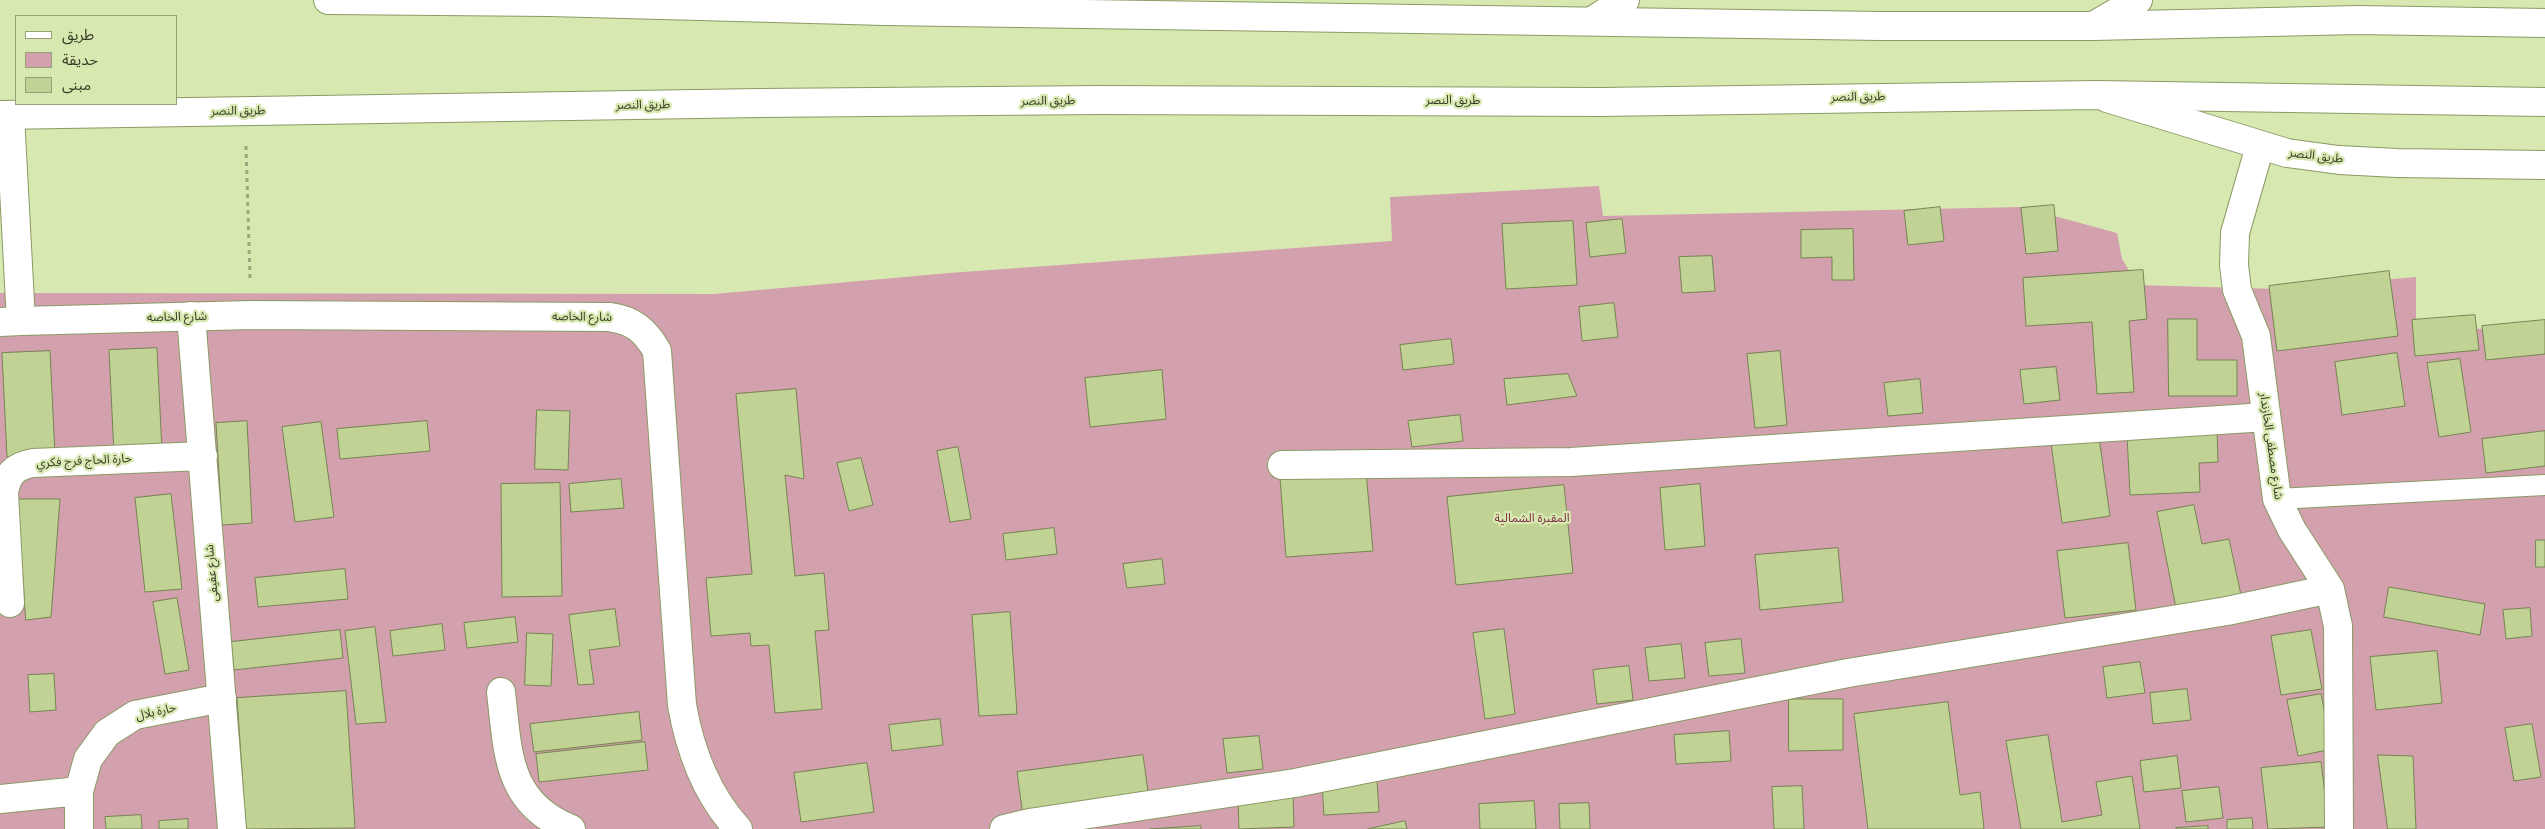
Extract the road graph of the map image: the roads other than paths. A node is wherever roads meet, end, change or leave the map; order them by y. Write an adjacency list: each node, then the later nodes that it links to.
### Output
1 (328, 0): 4 (main road)
2 (1625, 0): 5 (main road)
3 (2138, 0): 7 (main road)
4 (549, 1): 5 (main road)
5 (1592, 21): 7 (main road)
6 (2545, 23): 7 (main road)
7 (2094, 26)
8 (2096, 95): 9 (main road, طريق النصر); 10 (main road, طريق النصر); 11 (main road, طريق النصر)
9 (2545, 102)
10 (5, 115): 14 (main road)
11 (2260, 146): 12 (main road, طريق النصر); 15 (main road, شارع مصطفى الخازندار)
12 (2545, 165)
13 (191, 316): 14 (main road, شارع الخاصه); 16 (main road, شارع عفيفى); 29 (main road, شارع الخاصه)
14 (11, 321)
15 (2266, 417): 17 (main road); 19 (main road, شارع مصطفى الخازندار)
16 (203, 456): 21 (main road, حارة الحاج فرج فكري); 23 (main road, شارع عفيفى)
17 (1282, 464)
18 (2545, 485): 19 (lane)
19 (2277, 499): 20 (main road, شارع مصطفى الخازندار)
20 (2330, 589): 30 (main road); 31 (main road, شارع مصطفى الخازندار)
21 (10, 603)
22 (501, 692): 28 (main road)
23 (222, 698): 24 (main road, حارة بلال); 27 (main road, شارع عفيفى)
24 (79, 791): 25 (main road); 26 (main road, حارة بلال)
25 (0, 799)
26 (79, 829)
27 (232, 829)
28 (571, 829)
29 (738, 829)
30 (1004, 829)
31 (2339, 829)

